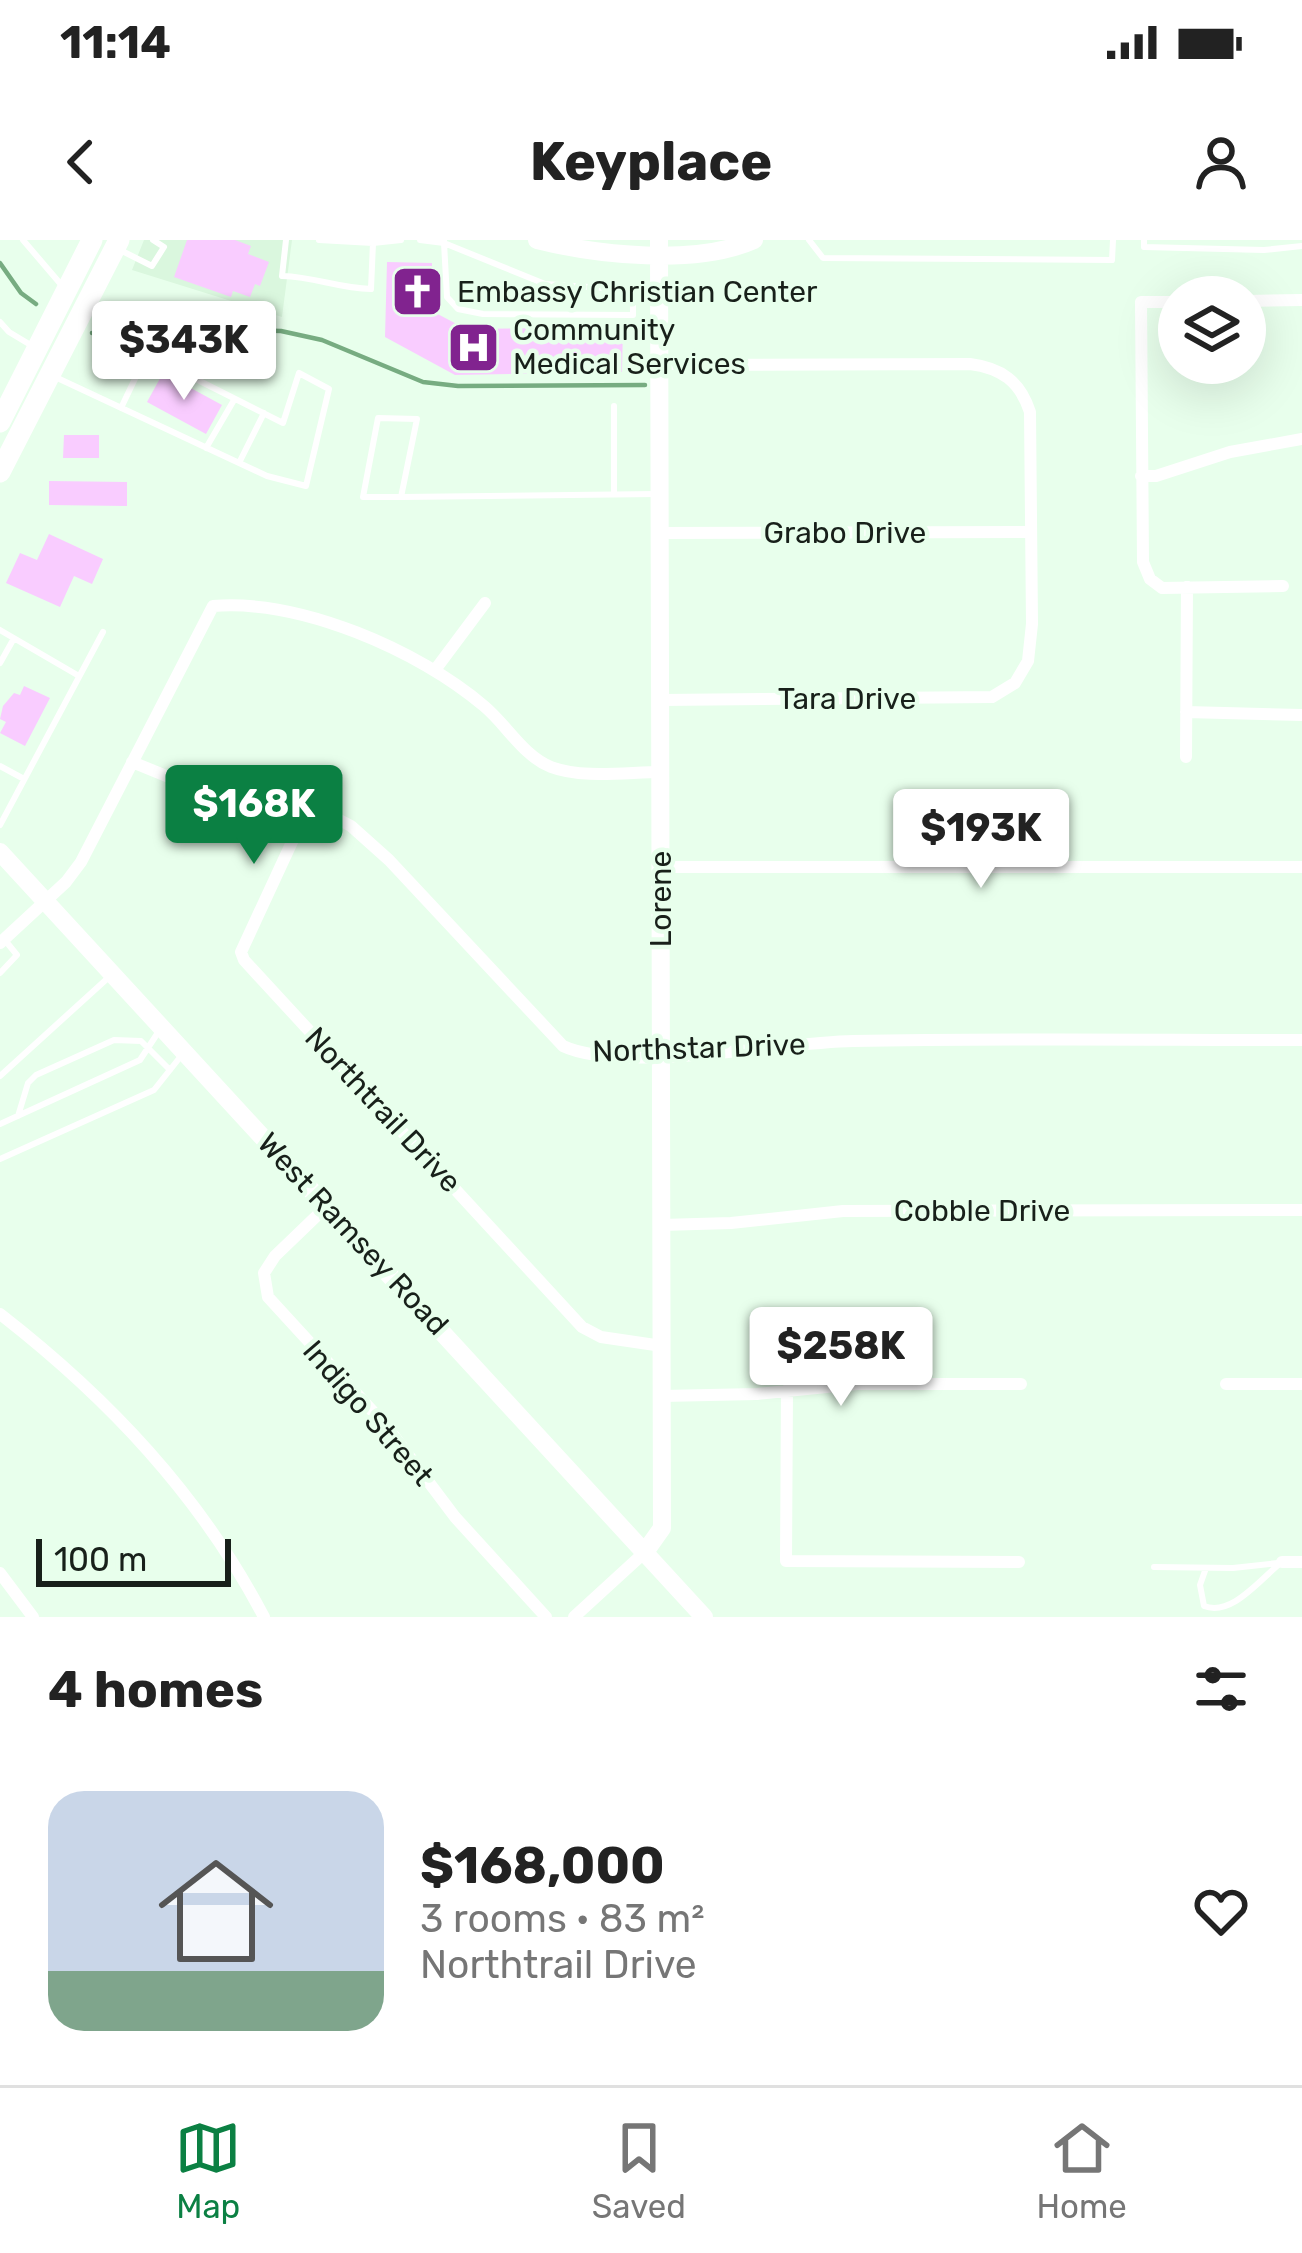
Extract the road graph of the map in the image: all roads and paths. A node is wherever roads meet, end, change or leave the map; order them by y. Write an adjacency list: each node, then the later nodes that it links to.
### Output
1 (22, 240): 18 (lane)
2 (153, 240): 15 (lane)
3 (286, 240): 14 (lane)
4 (319, 240): 14 (lane)
5 (395, 240): 14 (lane)
6 (419, 240): 12 (lane)
7 (537, 240): 17 (street)
8 (809, 240): 9 (lane)
9 (1113, 240)
10 (1144, 240): 16 (lane)
11 (90, 241): 18 (main road)
12 (444, 241): 20 (lane); 20 (lane)
13 (742, 242): 17 (street)
14 (374, 243)
15 (117, 244): 27 (main road)
16 (1302, 246)
17 (659, 247): 19 (street, Lorene)
18 (67, 290): 25 (main road)
19 (660, 298): 20 (lane); 26 (street, Lorene)
20 (633, 299)
21 (1302, 300): 22 (street)
22 (1266, 301)
23 (1158, 302): 38 (street)
24 (0, 322): 25 (lane)
25 (37, 348): 32 (main road)
26 (660, 362): 40 (street, Lorene); 42 (street)
27 (50, 375): 30 (lane); 34 (main road)
28 (235, 398): 30 (lane); 31 (lane); 35 (lane)
29 (614, 406): 39 (lane)
30 (122, 408): 35 (lane)
31 (264, 413): 36 (lane); 36 (lane)
32 (0, 422)
33 (1302, 439): 38 (street)
34 (7, 443): 37 (main road)
35 (206, 448): 36 (lane)
36 (239, 464)
37 (0, 472)
38 (1142, 476): 45 (street)
39 (614, 494): 40 (lane); 41 (lane)
40 (659, 494): 43 (street, Lorene)
41 (400, 497): 41 (lane)
42 (1030, 532): 43 (street, Grabo Drive); 53 (street, Tara Drive)
43 (659, 533): 53 (street, Lorene)
44 (1283, 586): 45 (street)
45 (1187, 587): 54 (street)
46 (485, 603): 51 (street)
47 (0, 630): 49 (lane)
48 (103, 632): 52 (lane)
49 (13, 639): 50 (lane); 52 (lane)
50 (0, 661)
51 (435, 670): 57 (street); 59 (street)
52 (79, 676): 60 (lane)
53 (661, 700): 59 (street, Lorene)
54 (1186, 712): 55 (street); 56 (street)
55 (1302, 715)
56 (1186, 757)
57 (132, 762): 61 (street, Northstar Drive); 66 (street)
58 (0, 766): 60 (lane)
59 (661, 772): 65 (street, Lorene)
60 (24, 779): 62 (lane)
61 (310, 802): 74 (street, Northstar Drive); 84 (street, Northtrail Drive)
62 (0, 825)
63 (0, 852): 66 (street, West Ramsey Road)
64 (1302, 866): 65 (street)
65 (661, 867): 74 (street, Lorene)
66 (44, 903): 67 (street); 69 (street, West Ramsey Road)
67 (2, 941): 68 (lane)
68 (0, 973)
69 (111, 975): 70 (street, West Ramsey Road); 76 (lane)
70 (161, 1028): 72 (lane); 73 (street, West Ramsey Road)
71 (1302, 1040): 74 (street, Northstar Drive)
72 (147, 1047): 75 (lane); 77 (lane); 77 (lane)
73 (183, 1052): 75 (lane); 80 (street, West Ramsey Road)
74 (661, 1055): 82 (street, Lorene)
75 (170, 1070): 79 (lane)
76 (0, 1076)
77 (17, 1116): 78 (lane)
78 (0, 1124)
79 (0, 1159)
80 (327, 1206): 90 (street, West Ramsey Road); 99 (street, Indigo Street)
81 (1302, 1210): 82 (street, Cobble Drive)
82 (662, 1225): 84 (street, Lorene)
83 (0, 1314): 98 (street)
84 (662, 1346): 89 (street, Lorene)
85 (1021, 1384): 88 (street)
86 (1226, 1384): 87 (street)
87 (1302, 1384)
88 (787, 1390): 89 (street); 91 (street)
89 (662, 1396): 90 (street, Lorene)
90 (645, 1552): 100 (street); 101 (street, West Ramsey Road)
91 (1019, 1562)
92 (1282, 1562): 93 (street); 95 (lane); 95 (lane)
93 (1302, 1562)
94 (1154, 1567): 95 (lane)
95 (1207, 1568)
96 (0, 1573): 97 (street)
97 (33, 1617)
98 (264, 1617)
99 (546, 1617)
100 (574, 1617)
101 (704, 1617)

